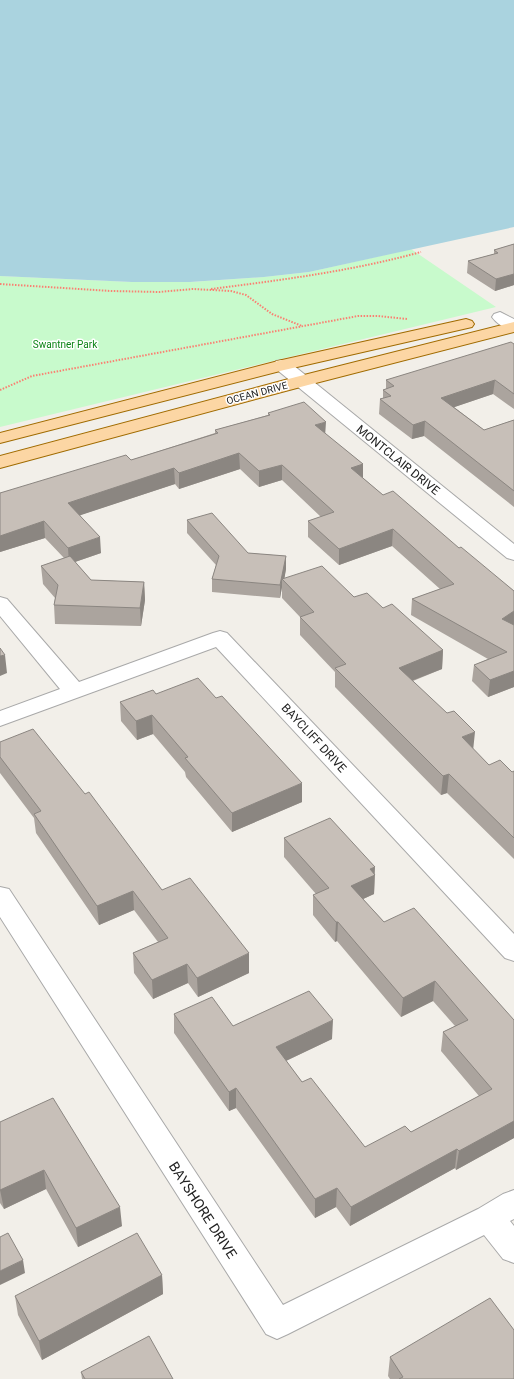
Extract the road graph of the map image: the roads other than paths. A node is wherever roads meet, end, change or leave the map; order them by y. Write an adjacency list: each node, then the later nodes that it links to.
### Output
1 (511, 321): 2 (main road, OCEAN DRIVE); 3 (main road, OCEAN DRIVE)
2 (282, 365): 3 (street, MONTCLAIR DRIVE); 4 (main road, OCEAN DRIVE)
3 (302, 381): 5 (main road, OCEAN DRIVE); 8 (street, MONTCLAIR DRIVE)
4 (120, 407): 5 (main road); 6 (main road, OCEAN DRIVE)
5 (139, 425): 7 (main road, OCEAN DRIVE)
6 (0, 438)
7 (0, 462)
8 (514, 554)
9 (0, 603): 10 (street)
10 (75, 692): 11 (street); 13 (street, BAYCLIFF DRIVE)
11 (0, 719)
12 (0, 896): 14 (street, BAYSHORE DRIVE)
13 (514, 951)
14 (502, 1210): 15 (street)
15 (514, 1249)

